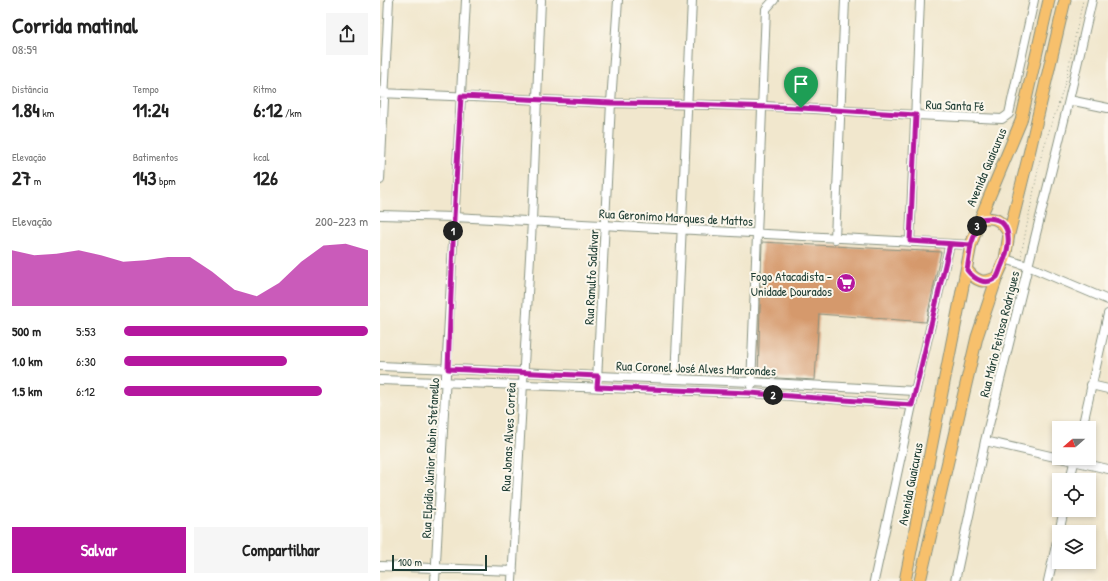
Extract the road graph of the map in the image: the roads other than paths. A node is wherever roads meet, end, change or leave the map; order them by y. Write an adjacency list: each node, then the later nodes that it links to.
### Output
1 (389, 0): 13 (street)
2 (466, 0): 14 (street, Rua Elpídio Júnior Rubin Stefanello)
3 (541, 0): 15 (street, Rua Jonas Alves Corrêa)
4 (618, 0): 17 (street, Rua Ranulfo Saldivar)
5 (692, 0): 18 (street)
6 (774, 0): 19 (street)
7 (845, 0): 21 (street)
8 (920, 0): 22 (street)
9 (1034, 0): 22 (street, Rua Santa Fé)
10 (1049, 0): 26 (main road, Avenida Guaicurus)
11 (1065, 0): 31 (main road)
12 (1092, 0): 16 (street, Rua Mário Feitosa Rodrigues)
13 (382, 93): 14 (street, Rua Santa Fé); 23 (street)
14 (461, 96): 15 (street, Rua Santa Fé); 25 (street, Rua Elpídio Júnior Rubin Stefanello)
15 (536, 100): 17 (street, Rua Santa Fé); 27 (street, Rua Jonas Alves Corrêa)
16 (1069, 100): 20 (street); 37 (street, Rua Mário Feitosa Rodrigues)
17 (611, 103): 18 (street, Rua Santa Fé); 28 (street, Rua Ranulfo Saldivar)
18 (687, 104): 19 (street, Rua Santa Fé); 29 (street)
19 (763, 106): 21 (street, Rua Santa Fé); 30 (street)
20 (1108, 108)
21 (839, 110): 22 (street, Rua Santa Fé); 32 (street)
22 (916, 115): 33 (street)
23 (380, 180)
24 (380, 215): 25 (street, Rua Geronimo Marques de Mattos)
25 (454, 217): 27 (street, Rua Geronimo Marques de Mattos); 43 (street, Rua Elpídio Júnior Rubin Stefanello)
26 (980, 219): 31 (main road); 35 (main road, Avenida Guaicurus)
27 (532, 221): 28 (street, Rua Geronimo Marques de Mattos); 44 (street, Rua Jonas Alves Corrêa)
28 (606, 226): 29 (street, Rua Geronimo Marques de Mattos); 45 (street, Rua Ranulfo Saldivar)
29 (682, 230): 30 (street, Rua Geronimo Marques de Mattos); 46 (street)
30 (758, 233): 32 (street, Rua Geronimo Marques de Mattos); 49 (street)
31 (1009, 234): 36 (main road)
32 (835, 239): 33 (street, Rua Geronimo Marques de Mattos)
33 (910, 241): 34 (street, Rua Geronimo Marques de Mattos)
34 (950, 244): 35 (street, Rua Geronimo Marques de Mattos); 54 (street)
35 (971, 245): 38 (main road, Avenida Guaicurus)
36 (1005, 259): 37 (street); 39 (main road)
37 (1028, 266): 40 (street); 58 (street, Rua Mário Feitosa Rodrigues)
38 (967, 270): 39 (main road); 69 (main road, Avenida Guaicurus)
39 (997, 277): 70 (main road)
40 (1108, 300)
41 (1108, 314): 51 (street)
42 (380, 366): 43 (street, Rua Coronel José Alves Marcondes)
43 (448, 369): 44 (street, Rua Coronel José Alves Marcondes); 48 (street, Rua Elpídio Júnior Rubin Stefanello)
44 (524, 372): 45 (street, Rua Coronel José Alves Marcondes); 50 (street, Rua Jonas Alves Corrêa)
45 (598, 376): 46 (street, Rua Coronel José Alves Marcondes); 52 (street, Rua Ranulfo Saldivar)
46 (675, 379): 49 (street, Rua Coronel José Alves Marcondes)
47 (380, 380): 48 (street, Rua Coronel José Alves Marcondes)
48 (446, 382): 50 (street, Rua Coronel José Alves Marcondes); 64 (street, Rua Elpídio Júnior Rubin Stefanello)
49 (751, 382): 54 (street, Rua Coronel José Alves Marcondes); 55 (street)
50 (523, 384): 52 (street, Rua Coronel José Alves Marcondes); 65 (street, Rua Jonas Alves Corrêa)
51 (1091, 385): 53 (street); 57 (street)
52 (597, 387): 55 (street, Rua Coronel José Alves Marcondes)
53 (1108, 389)
54 (915, 391): 56 (street)
55 (750, 393): 56 (street, Rua Coronel José Alves Marcondes)
56 (912, 405): 68 (street)
57 (1083, 421)
58 (985, 440): 59 (street); 71 (street, Rua Mário Feitosa Rodrigues)
59 (1052, 456)
60 (1093, 465): 61 (street)
61 (1108, 469)
62 (1062, 517): 72 (street)
63 (380, 566): 64 (street)
64 (436, 568): 65 (street); 66 (street, Rua Elpídio Júnior Rubin Stefanello)
65 (513, 571): 67 (street, Rua Jonas Alves Corrêa)
66 (435, 581)
67 (512, 581)
68 (874, 581)
69 (905, 581)
70 (920, 581)
71 (955, 581)
72 (1048, 581)

